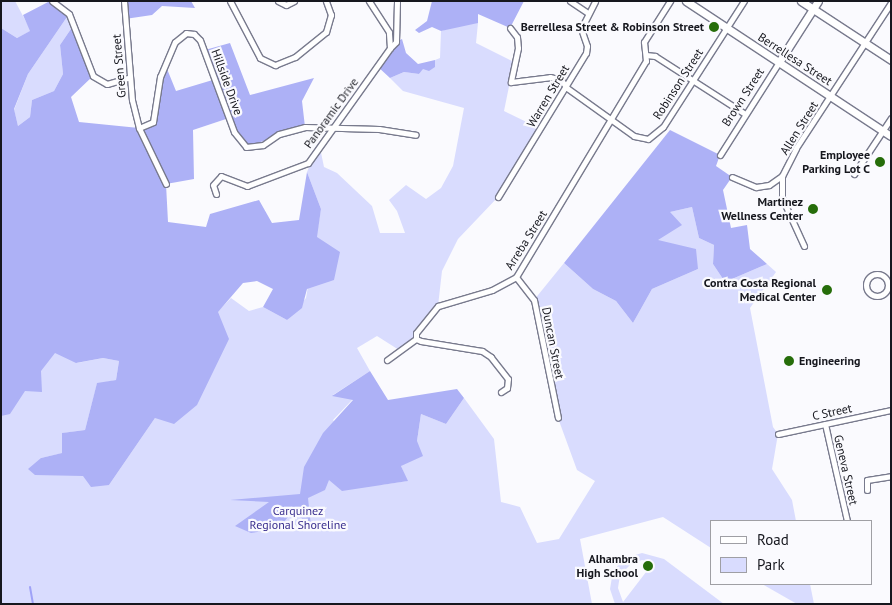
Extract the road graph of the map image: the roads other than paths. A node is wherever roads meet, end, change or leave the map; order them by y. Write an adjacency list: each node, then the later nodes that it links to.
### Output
1 (52, 1): 26 (street)
2 (124, 1): 26 (street, Green Street)
3 (230, 1): 6 (street)
4 (278, 1): 5 (street)
5 (294, 1)
6 (326, 1)
7 (370, 1): 22 (street)
8 (397, 1): 22 (street, Panoramic Drive)
9 (570, 1): 18 (street)
10 (595, 1): 18 (street, Warren Street)
11 (670, 1): 23 (street, Arreba Street)
12 (686, 1): 20 (main road, Berrellesa Street)
13 (744, 1): 20 (street, Robinson Street)
14 (801, 1): 17 (main road)
15 (818, 1): 17 (main road, Brown Street)
16 (891, 3): 21 (street, Allen Street)
17 (813, 9): 21 (main road); 25 (main road, Brown Street)
18 (588, 13): 28 (street, Warren Street)
19 (510, 28): 28 (street)
20 (726, 28): 25 (main road, Berrellesa Street); 27 (street, Robinson Street)
21 (865, 43): 24 (main road); 29 (street, Allen Street)
22 (390, 48): 34 (street, Panoramic Drive)
23 (646, 55): 27 (street); 32 (street, Arreba Street)
24 (891, 60)
25 (779, 62): 29 (main road, Berrellesa Street); 30 (street, Brown Street)
26 (128, 78): 35 (street, Green Street)
27 (693, 80): 30 (street); 32 (street, Robinson Street)
28 (564, 84): 32 (street, Robinson Street); 46 (street, Warren Street)
29 (832, 96): 36 (main road, Berrellesa Street); 42 (street, Allen Street)
30 (745, 114): 40 (street, Brown Street)
31 (891, 118): 36 (street)
32 (611, 120): 48 (street, Arreba Street)
33 (322, 127): 34 (street, Hillside Drive); 35 (street, Hillside Drive); 37 (street)
34 (333, 127): 37 (street, Panoramic Drive); 38 (street, Hillside Drive)
35 (139, 128): 44 (street, Green Street)
36 (883, 130): 39 (main road, Berrellesa Street); 41 (street)
37 (326, 135): 45 (street, Panoramic Drive)
38 (416, 135)
39 (891, 136)
40 (720, 155)
41 (854, 174)
42 (782, 176): 43 (street); 47 (street, Allen Street)
43 (732, 178)
44 (166, 184)
45 (216, 194)
46 (498, 197)
47 (804, 246)
48 (516, 277): 50 (street, Arreba Street); 54 (street, Duncan Street)
49 (890, 282): 49 (street)
50 (416, 339): 51 (street); 52 (street)
51 (386, 360)
52 (501, 392)
53 (891, 412): 55 (street, C Street)
54 (558, 418)
55 (825, 424): 56 (street, C Street); 59 (street, Geneva Street)
56 (778, 434)
57 (891, 476): 58 (street)
58 (867, 490)
59 (847, 520)

